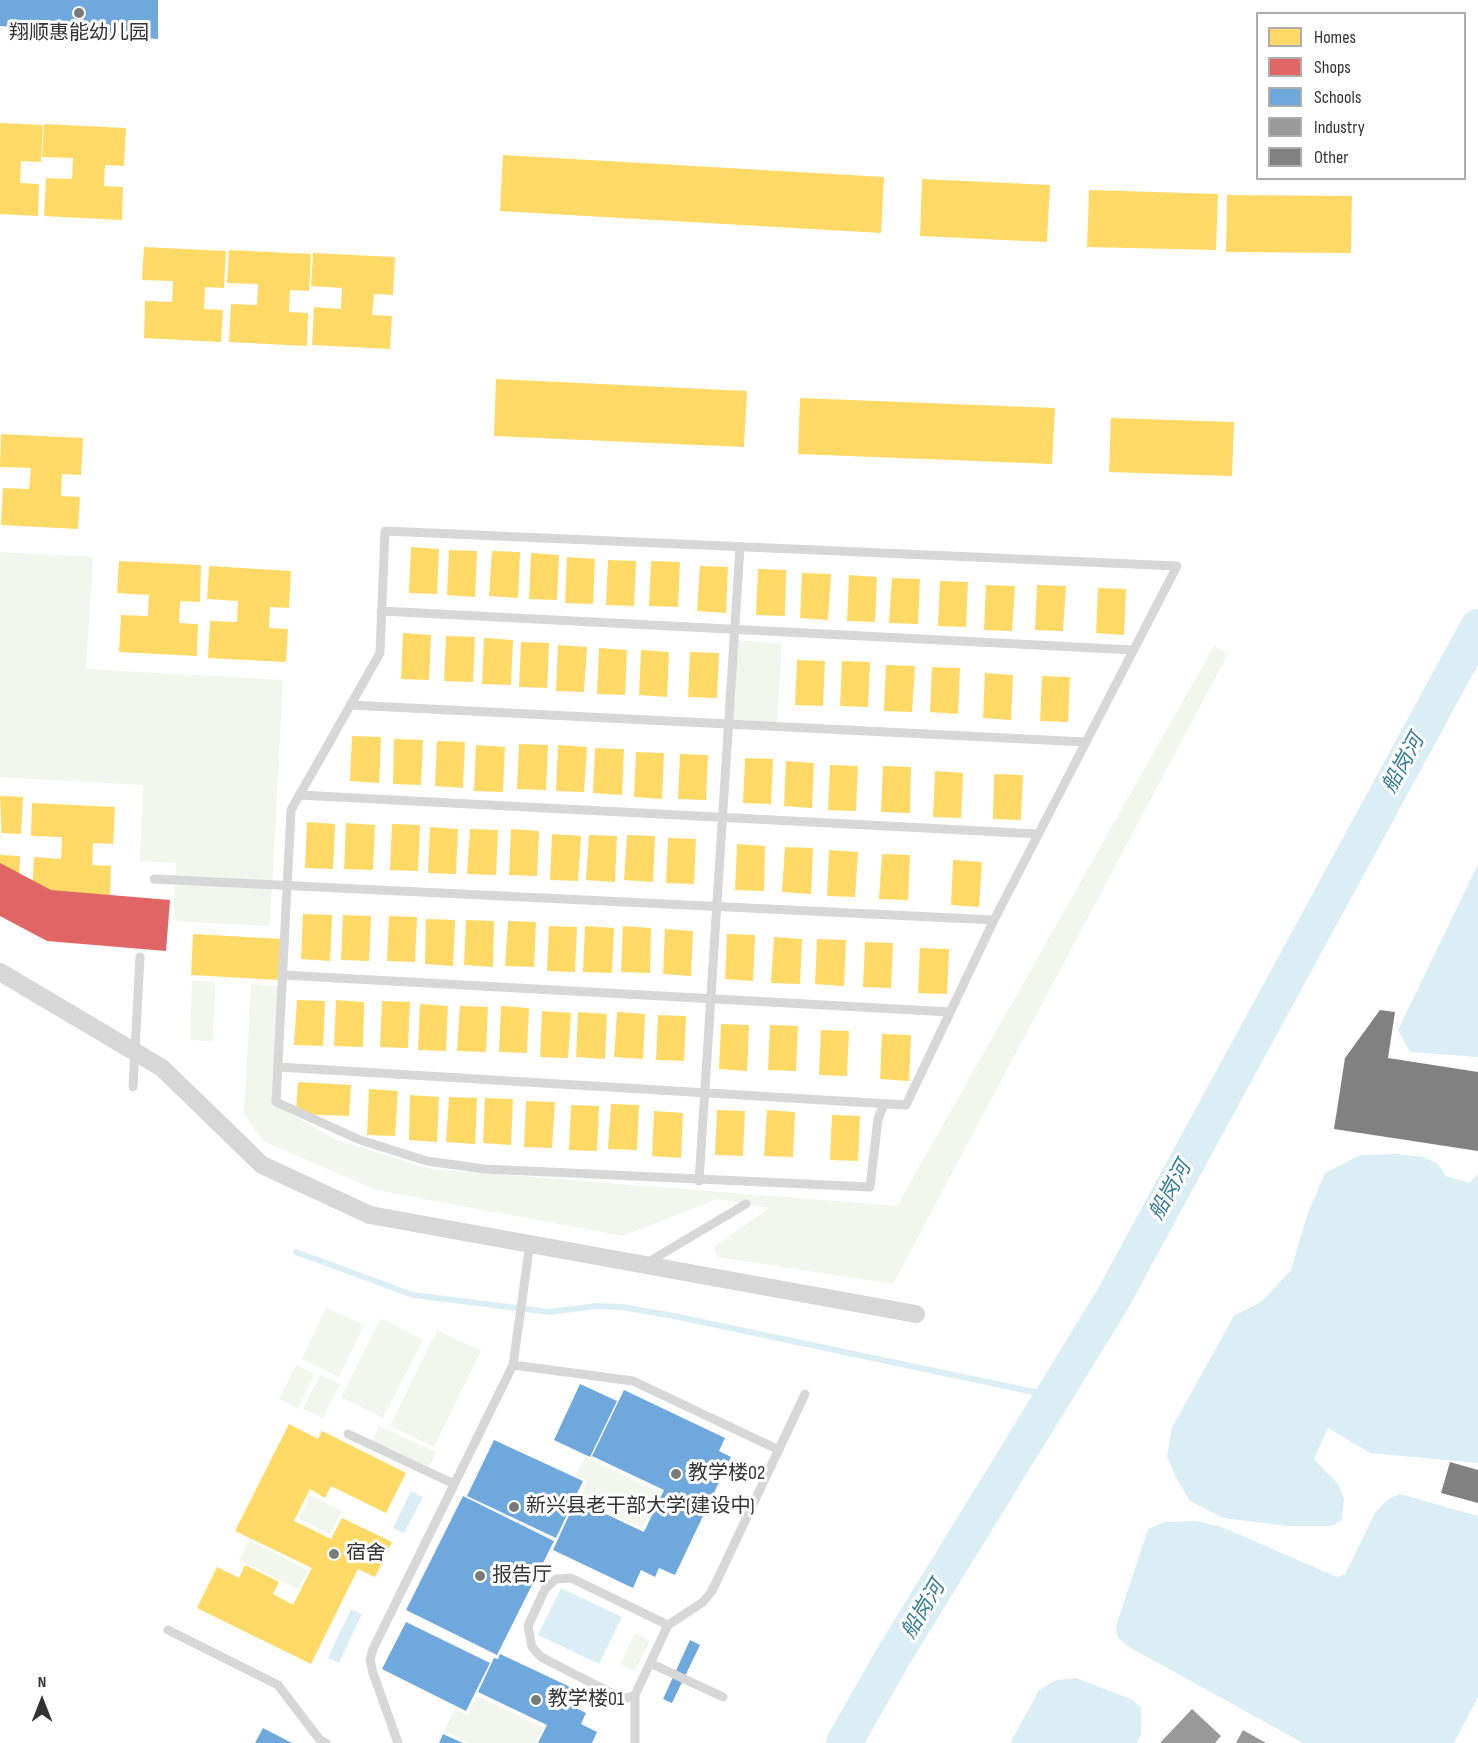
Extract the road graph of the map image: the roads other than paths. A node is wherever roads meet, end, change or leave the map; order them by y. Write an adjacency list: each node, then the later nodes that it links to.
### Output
1 (740, 547): 2 (lane); 3 (lane); 4 (lane)
2 (381, 612): 3 (lane); 5 (lane)
3 (735, 630): 4 (lane); 6 (lane)
4 (1133, 651): 7 (lane)
5 (350, 705): 6 (lane); 8 (lane)
6 (729, 724): 7 (lane); 9 (lane)
7 (1085, 742): 10 (lane)
8 (299, 795): 9 (lane); 12 (lane)
9 (723, 817): 10 (lane); 13 (lane)
10 (1038, 834): 14 (lane)
11 (154, 879): 12 (lane)
12 (287, 886): 13 (lane); 17 (lane)
13 (717, 907): 14 (lane); 18 (lane)
14 (994, 920): 19 (lane)
15 (140, 957): 21 (lane)
16 (0, 972): 26 (street)
17 (283, 975): 18 (lane); 20 (lane)
18 (711, 999): 19 (lane); 22 (lane)
19 (950, 1012): 23 (lane)
20 (279, 1067): 22 (lane); 24 (lane)
21 (133, 1087)
22 (705, 1093): 23 (lane); 24 (lane)
23 (884, 1104): 24 (lane)
24 (699, 1181)
25 (746, 1204): 27 (lane)
26 (530, 1243): 27 (street); 29 (lane)
27 (645, 1264): 28 (street)
28 (916, 1314)
29 (513, 1365): 32 (lane); 33 (lane)
30 (805, 1394): 32 (lane)
31 (348, 1434): 33 (lane)
32 (779, 1450): 34 (lane)
33 (454, 1484): 40 (lane)
34 (669, 1625): 36 (lane); 37 (lane)
35 (168, 1630): 39 (lane)
36 (650, 1663): 37 (lane); 38 (lane)
37 (635, 1695): 41 (lane)
38 (723, 1697)
39 (326, 1743)
40 (398, 1743)
41 (635, 1743)

